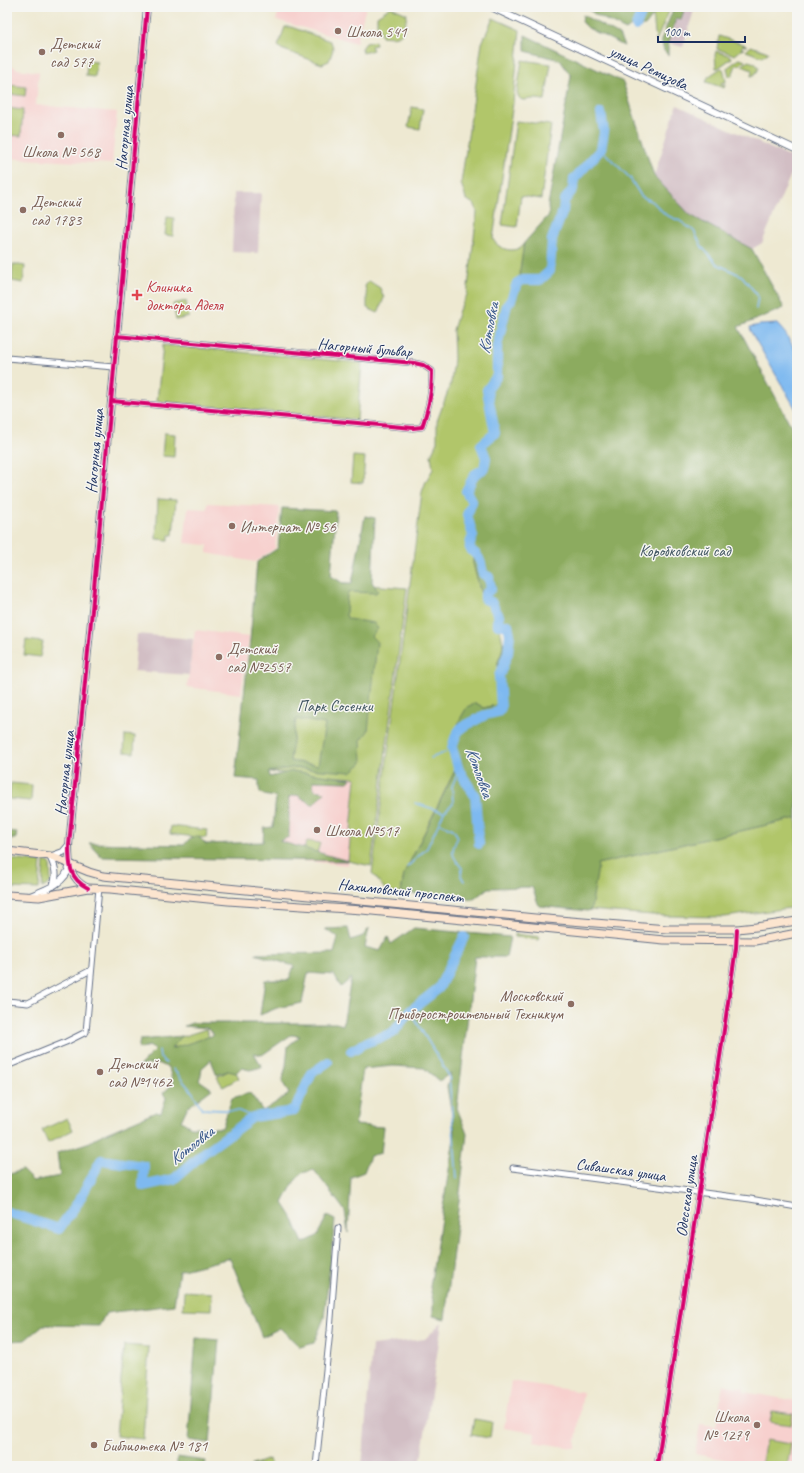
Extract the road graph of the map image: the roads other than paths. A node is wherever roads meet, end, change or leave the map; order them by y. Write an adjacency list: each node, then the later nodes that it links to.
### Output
1 (147, 7): 4 (street, Нагорная улица)
2 (491, 7): 3 (street, улица Ремизова)
3 (797, 150)
4 (116, 336): 6 (street, Нагорная улица); 7 (street, Нагорный бульвар)
5 (7, 358): 6 (street)
6 (114, 367): 7 (street, Нагорная улица)
7 (111, 401): 8 (street, Нагорная улица)
8 (69, 845): 10 (street); 11 (street, Нагорная улица); 12 (street)
9 (7, 851): 10 (main road, Нахимовский проспект)
10 (51, 856): 11 (main road, Нахимовский проспект); 13 (street)
11 (70, 865): 12 (main road, Нахимовский проспект); 13 (street); 14 (street, Нагорная улица)
12 (93, 873): 19 (main road, Нахимовский проспект)
13 (53, 886): 17 (street, Нахимовский проспект)
14 (88, 888): 15 (main road, Нахимовский проспект); 17 (main road, Нахимовский проспект)
15 (99, 888): 21 (main road, Нахимовский проспект); 22 (street)
16 (7, 895): 17 (main road, Нахимовский проспект)
17 (29, 897)
18 (797, 921): 19 (main road, Нахимовский проспект)
19 (737, 929): 21 (street, Одесская улица)
20 (797, 933): 21 (main road, Нахимовский проспект)
21 (736, 941): 26 (street, Одесская улица)
22 (91, 970): 23 (street); 24 (street)
23 (7, 1001)
24 (7, 1066)
25 (513, 1168): 26 (street, Сивашская улица)
26 (698, 1192): 27 (street, Сивашская улица); 30 (street, Одесская улица)
27 (797, 1207)
28 (338, 1228): 29 (street)
29 (316, 1466)
30 (657, 1466)

